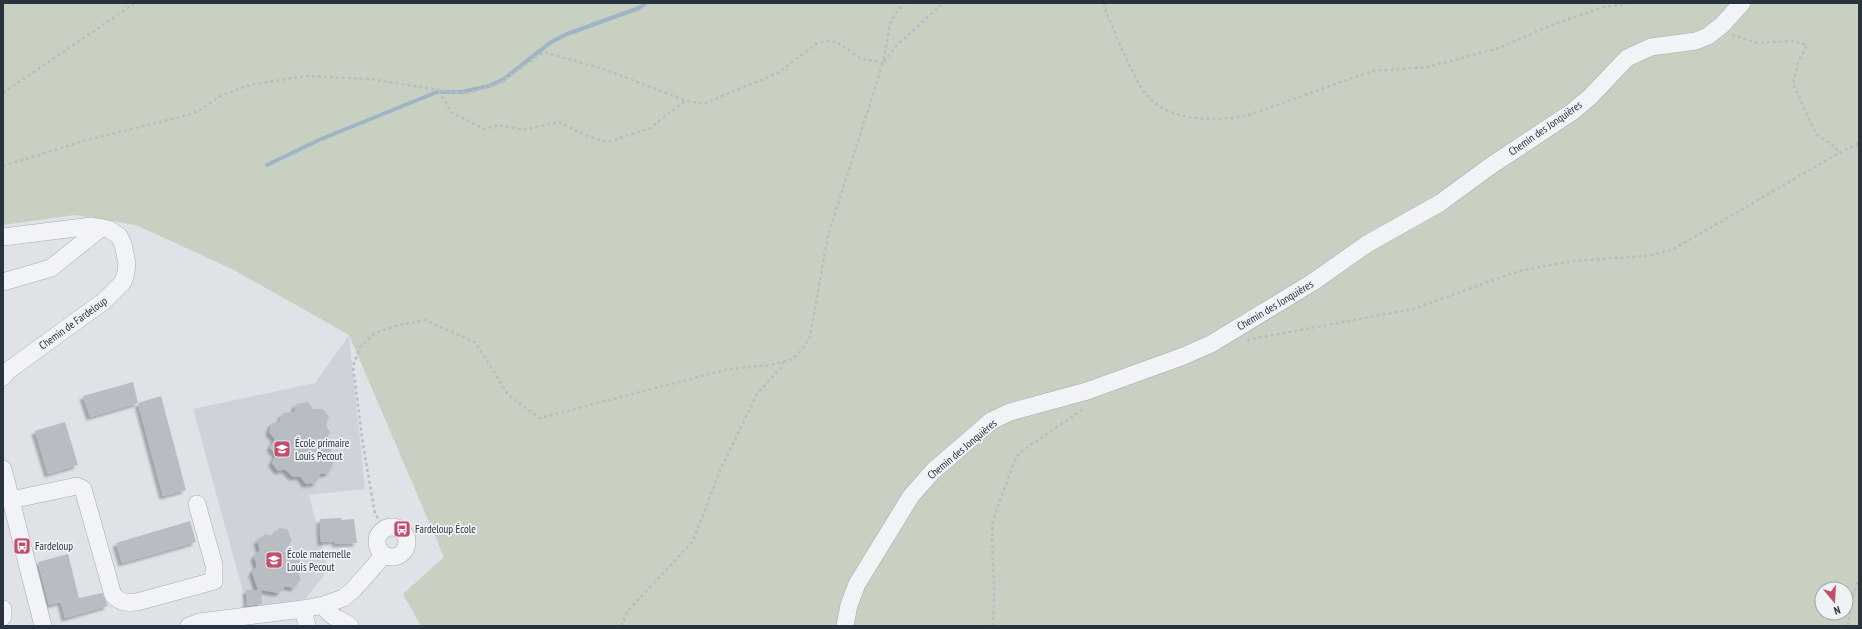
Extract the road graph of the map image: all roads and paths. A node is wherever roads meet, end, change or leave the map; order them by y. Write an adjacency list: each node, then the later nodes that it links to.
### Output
1 (135, 3): 10 (path)
2 (904, 3): 8 (path)
3 (943, 3): 8 (path)
4 (1104, 3): 5 (path)
5 (1631, 3)
6 (1742, 3): 7 (street, Chemin des Jonquières)
7 (1722, 25): 13 (path); 21 (street, Chemin des Jonquières)
8 (883, 63): 11 (path); 19 (path)
9 (439, 90): 11 (path); 11 (path); 14 (path)
10 (3, 93)
11 (685, 101)
12 (1859, 143): 13 (path)
13 (1839, 153): 18 (path)
14 (3, 166)
15 (101, 228): 16 (street, Chemin de Fardeloup); 17 (street); 20 (street, Chemin de Fardeloup)
16 (3, 237)
17 (3, 282)
18 (1243, 341)
19 (784, 361): 25 (path); 36 (path)
20 (3, 377)
21 (1087, 391): 37 (street, Chemin des Jonquières); 38 (path)
22 (3, 469): 23 (street)
23 (8, 503): 24 (street); 32 (street)
24 (197, 504)
25 (385, 528): 26 (street); 26 (street)
26 (384, 555): 28 (street)
27 (1859, 578): 39 (path)
28 (324, 605): 30 (street); 35 (street)
29 (3, 609): 31 (street)
30 (303, 610): 33 (street); 34 (street)
31 (3, 617)
32 (43, 626)
33 (189, 626)
34 (307, 626)
35 (350, 626)
36 (621, 626)
37 (845, 626)
38 (993, 626)
39 (1848, 626)

